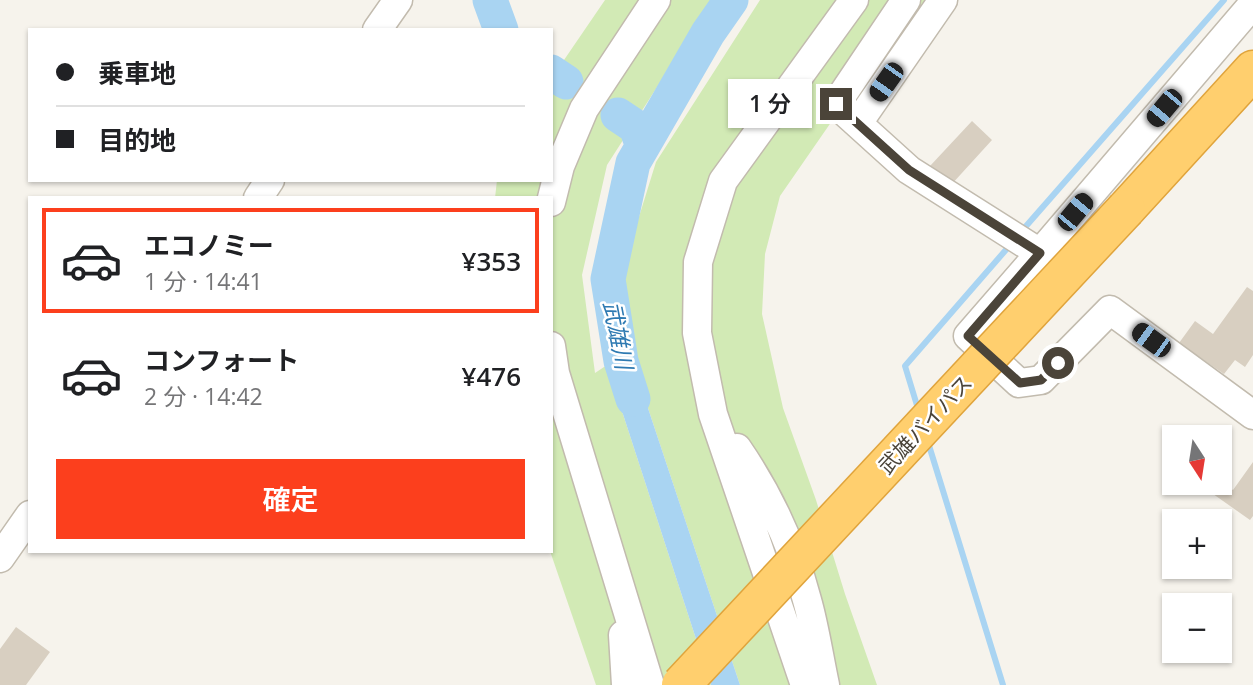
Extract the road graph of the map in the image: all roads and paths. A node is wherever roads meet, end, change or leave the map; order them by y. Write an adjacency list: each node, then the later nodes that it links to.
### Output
1 (398, 0): 7 (street)
2 (656, 0): 10 (street)
3 (853, 0): 13 (street)
4 (906, 0): 9 (street)
5 (943, 0): 9 (street)
6 (1253, 4): 11 (street)
7 (378, 28)
8 (1253, 70): 20 (highway, 武雄バイパス, bridge)
9 (858, 123): 11 (street)
10 (552, 196)
11 (1040, 253): 14 (street)
12 (553, 360): 17 (street)
13 (713, 414): 21 (street); 22 (street)
14 (1253, 415)
15 (28, 518): 16 (street)
16 (0, 558)
17 (621, 591): 18 (street); 19 (street)
18 (626, 685)
19 (650, 685)
20 (681, 685)
21 (805, 685)
22 (825, 685)

